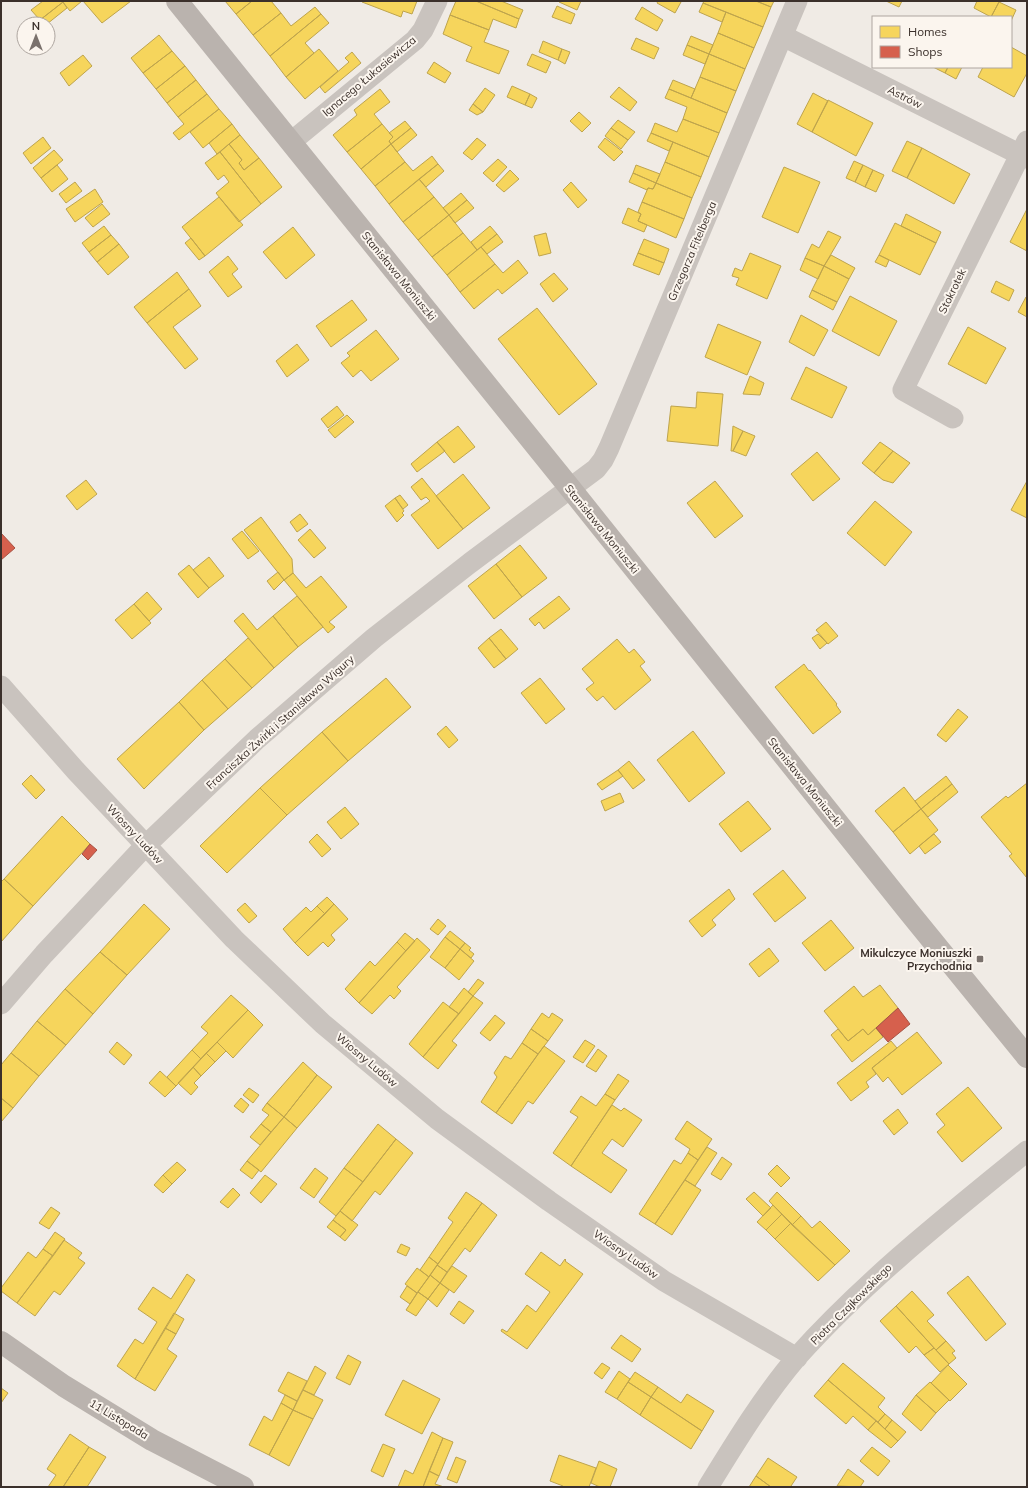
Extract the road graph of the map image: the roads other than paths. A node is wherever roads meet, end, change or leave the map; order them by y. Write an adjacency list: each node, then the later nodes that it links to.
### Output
1 (177, 1): 5 (street, Stanisława Moniuszki)
2 (437, 1): 5 (street, Ignacego Łukasiewicza)
3 (797, 1): 4 (street, Grzegorza Fitelberga)
4 (783, 36): 6 (street, Astrów); 8 (street, Grzegorza Fitelberga)
5 (291, 142): 8 (street, Stanisława Moniuszki)
6 (1025, 151): 7 (street, Stokrotek)
7 (953, 418)
8 (570, 488): 10 (street, Franciszka Żwirki i Stanisława Wigury); 12 (street, Stanisława Moniuszki)
9 (1, 686): 10 (street, Wiosny Ludów)
10 (145, 846): 11 (street, Franciszka Żwirki i Stanisława Wigury); 15 (street, Wiosny Ludów)
11 (1, 1004)
12 (1027, 1057)
13 (1027, 1150): 15 (street, Piotra Czajkowskiego)
14 (1, 1342): 16 (street, 11 Listopada)
15 (796, 1358): 17 (street, Piotra Czajkowskiego)
16 (243, 1487)
17 (708, 1487)

